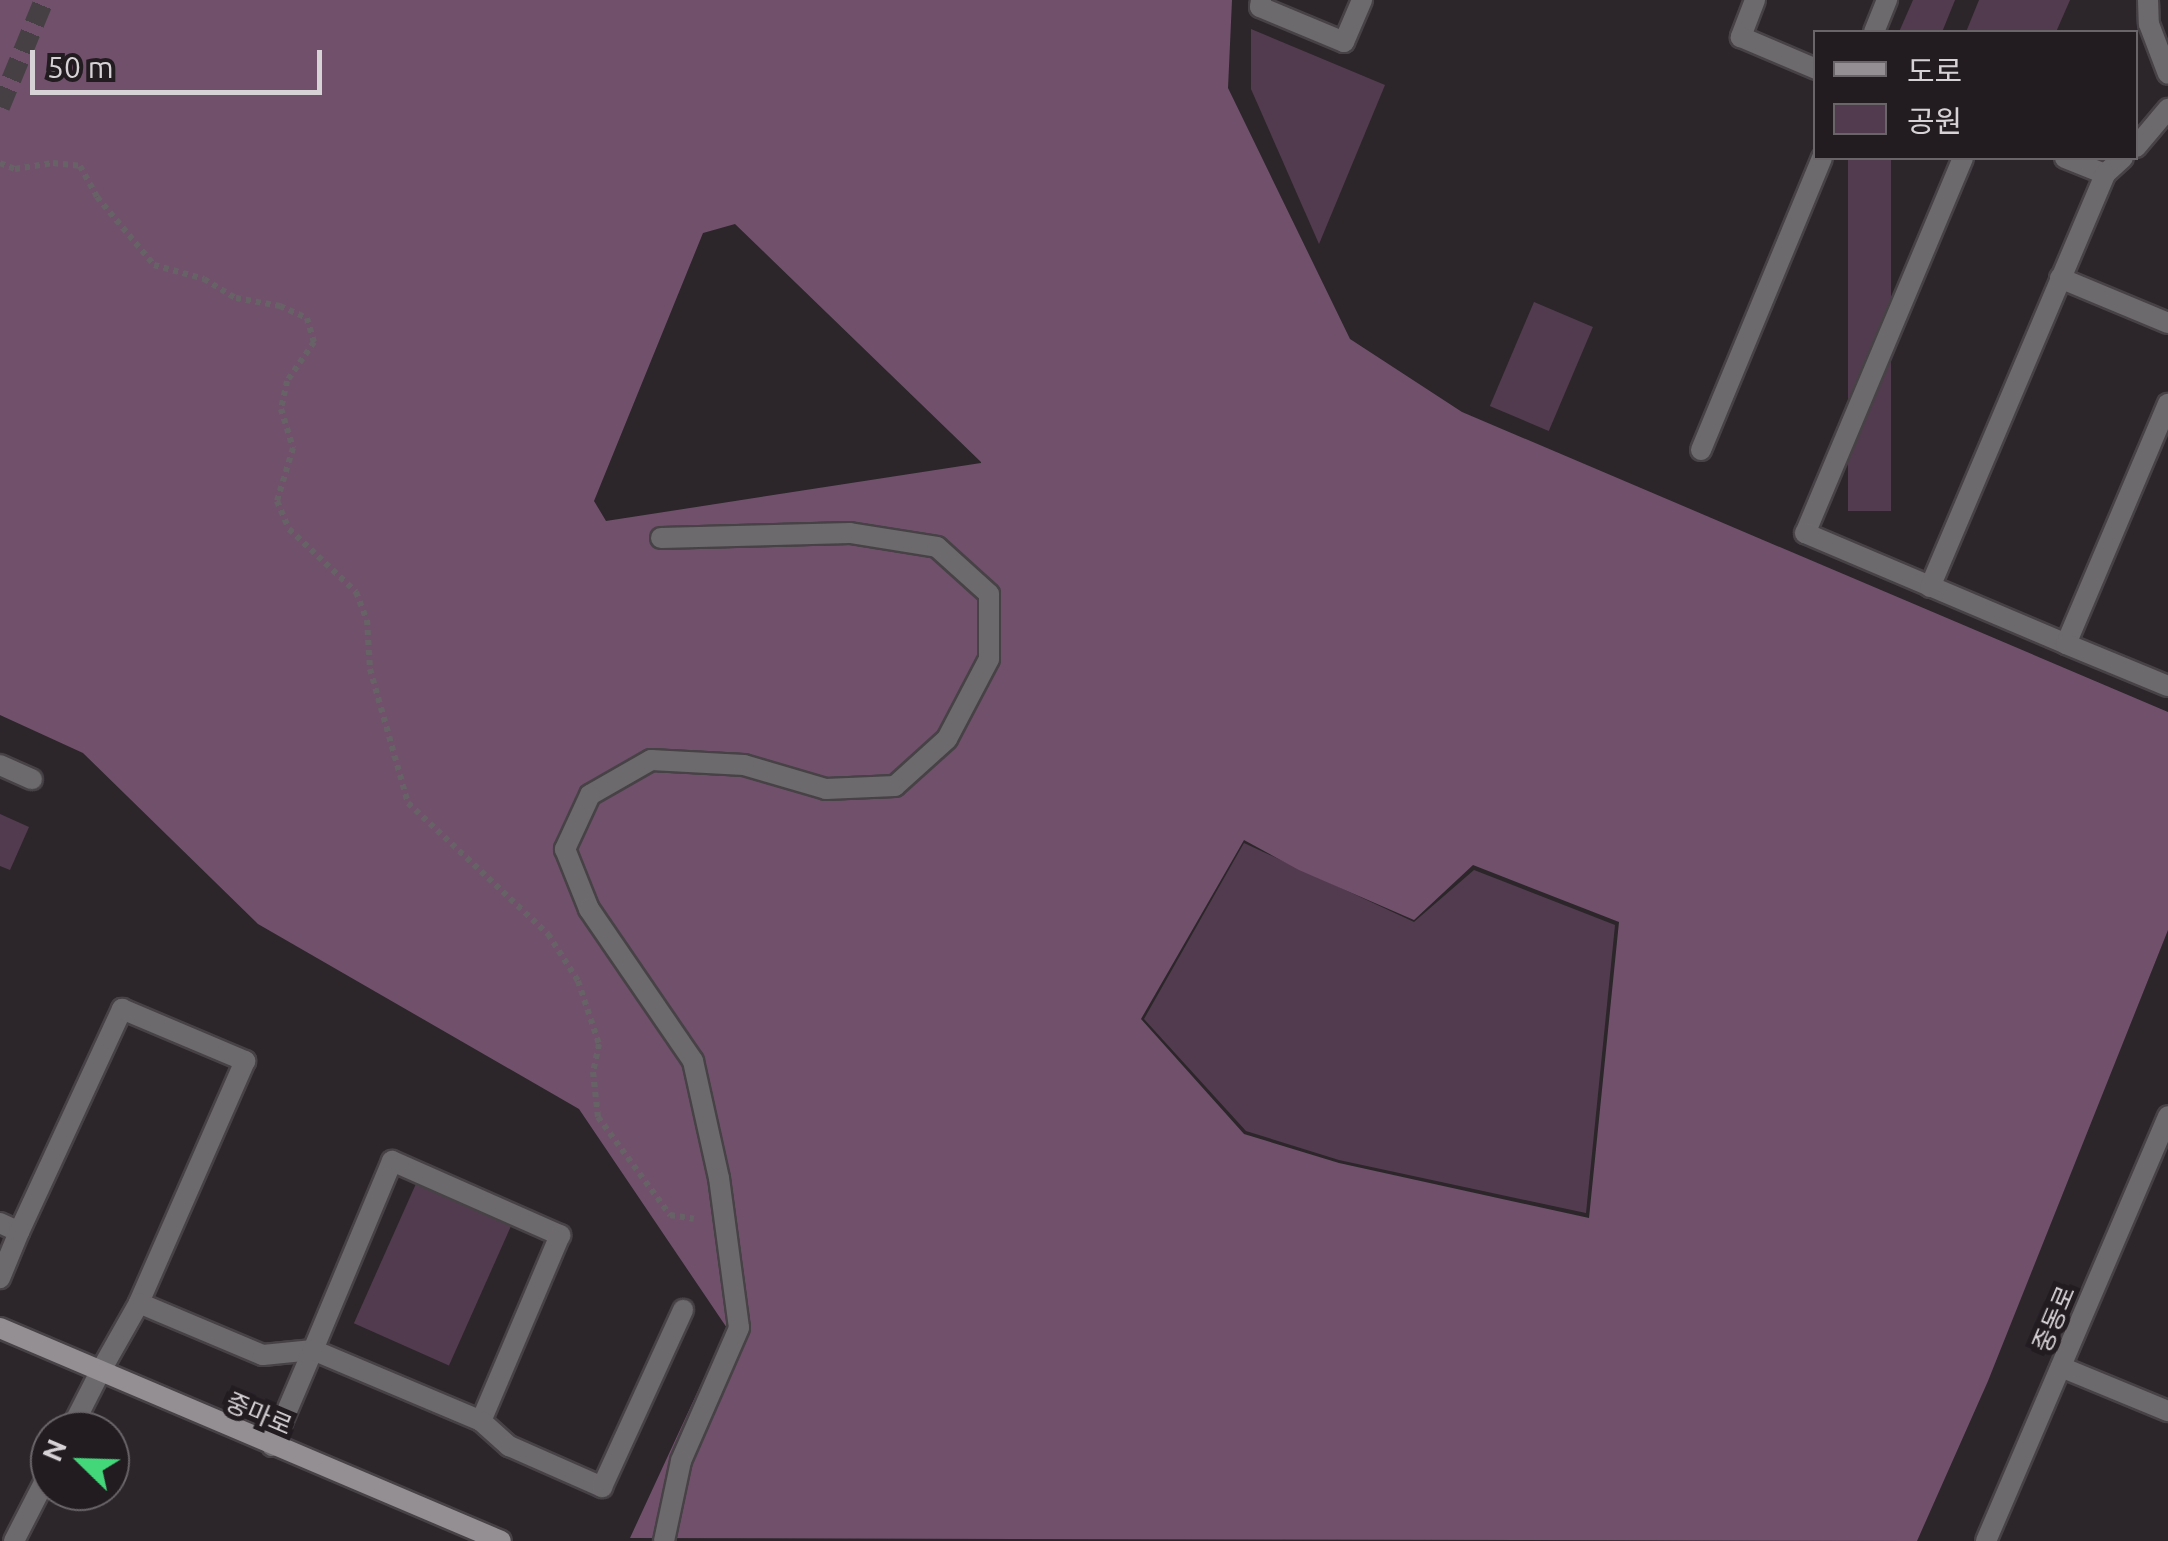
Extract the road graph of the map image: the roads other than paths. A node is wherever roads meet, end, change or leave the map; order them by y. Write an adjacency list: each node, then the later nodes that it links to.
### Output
1 (1261, 0): 2 (street)
2 (1362, 0)
3 (1756, 0): 7 (street)
4 (1887, 0): 6 (street)
5 (2148, 0): 8 (street)
6 (1875, 30)
7 (1813, 68)
8 (2168, 74)
9 (2168, 109): 10 (street)
10 (2138, 145)
11 (1821, 160): 19 (street)
12 (1962, 160): 21 (street)
13 (2070, 160): 15 (street)
14 (2122, 160): 15 (street)
15 (2105, 174): 16 (street)
16 (2060, 278): 17 (street); 21 (street)
17 (2168, 322)
18 (2168, 404): 22 (street)
19 (1701, 450)
20 (661, 538): 42 (street)
21 (1930, 587): 22 (street)
22 (2066, 644): 23 (street)
23 (2168, 686)
24 (0, 765): 25 (street)
25 (32, 779)
26 (2168, 1116): 33 (street, 중동로)
27 (10, 1228): 28 (street); 29 (street)
28 (0, 1278)
29 (138, 1303): 32 (street); 34 (street)
30 (683, 1310): 37 (street)
31 (0, 1328): 34 (main road, 중마로)
32 (312, 1350): 37 (street); 37 (street); 38 (street)
33 (2060, 1366): 36 (street); 43 (street, 중동로)
34 (100, 1372): 35 (street); 38 (main road, 중마로)
35 (80, 1411)
36 (2168, 1411)
37 (481, 1421)
38 (272, 1446): 41 (main road, 중마로)
39 (30, 1510): 40 (street)
40 (14, 1541)
41 (500, 1541)
42 (664, 1541)
43 (1986, 1541)

